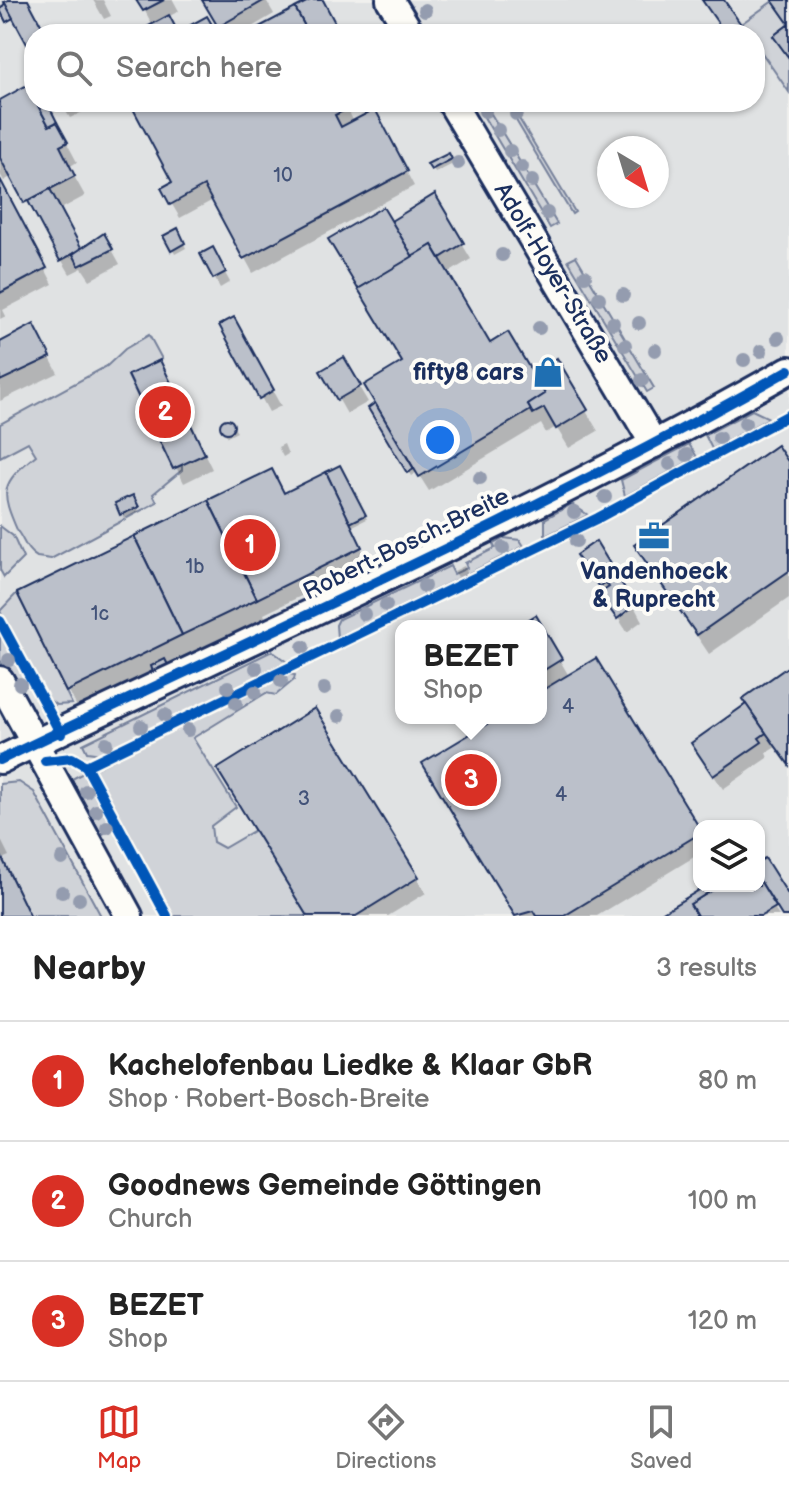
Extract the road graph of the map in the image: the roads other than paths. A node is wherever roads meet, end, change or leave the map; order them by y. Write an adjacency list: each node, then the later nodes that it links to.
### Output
1 (390, 0): 2 (street)
2 (405, 24)
3 (457, 112): 5 (street, Adolf-Hoyer-Straße)
4 (789, 370): 5 (street, Robert-Bosch-Breite)
5 (654, 444): 7 (street, Robert-Bosch-Breite)
6 (0, 680): 7 (street)
7 (34, 743): 8 (street, Robert-Bosch-Breite); 9 (street)
8 (0, 760)
9 (129, 916)

